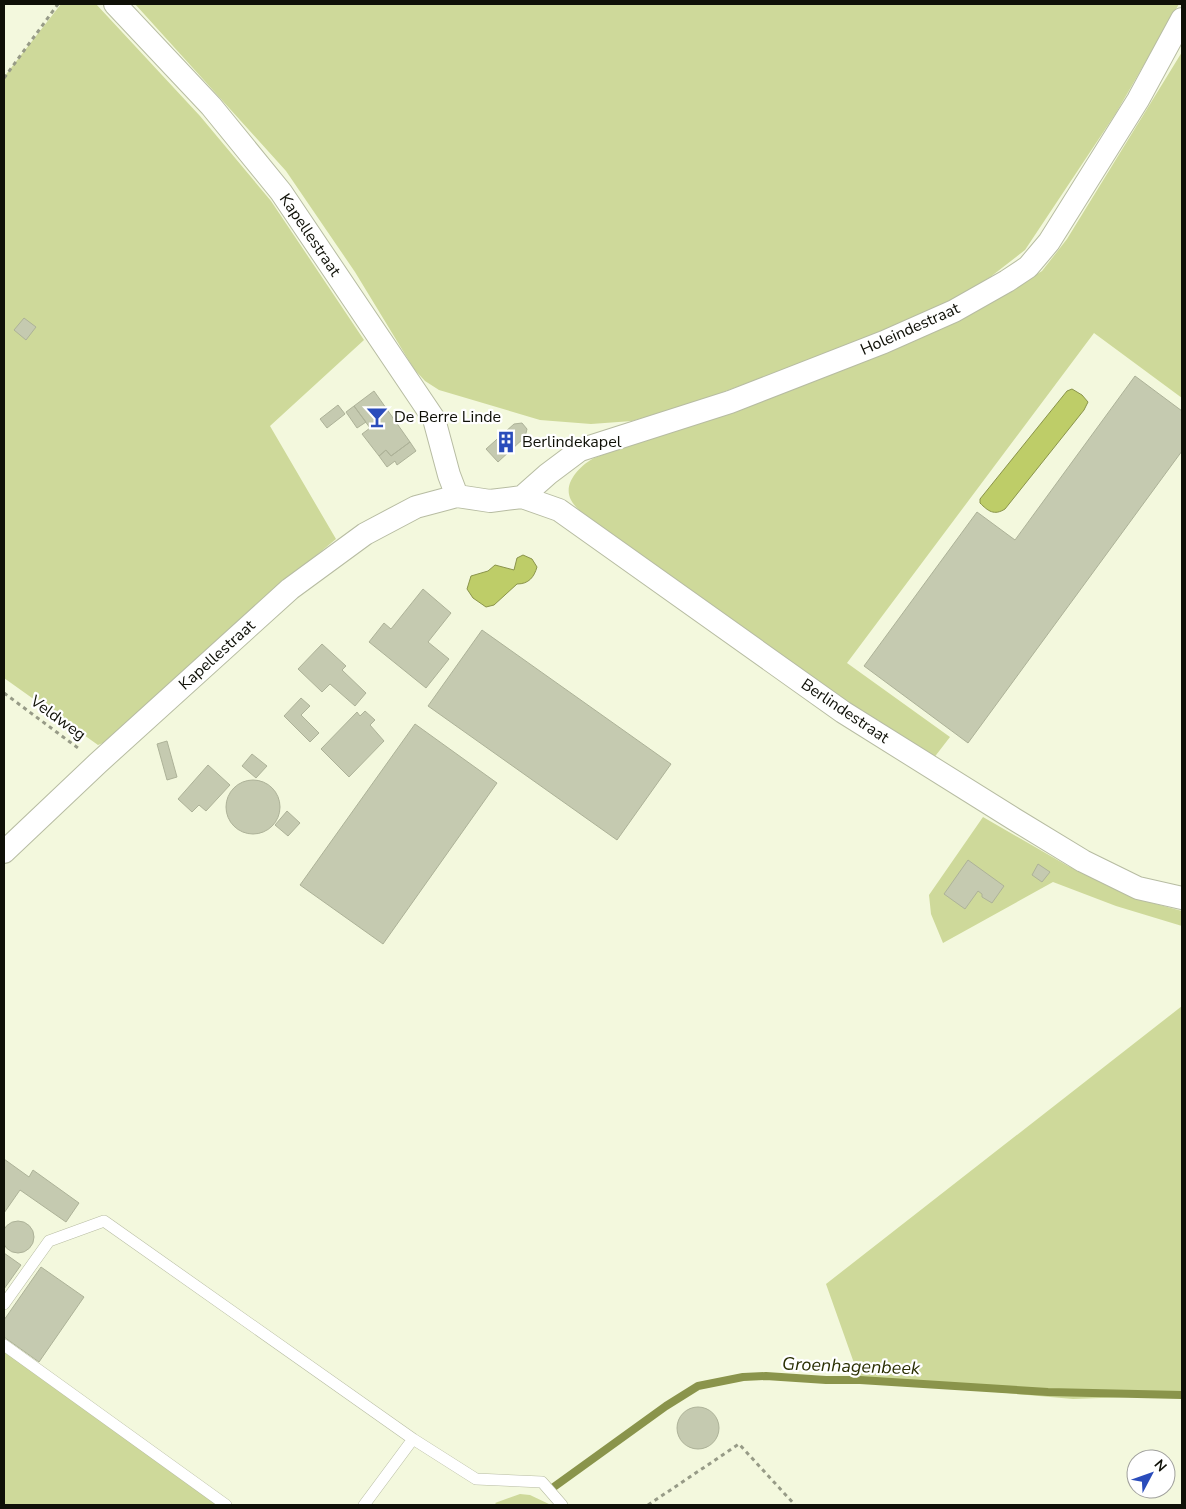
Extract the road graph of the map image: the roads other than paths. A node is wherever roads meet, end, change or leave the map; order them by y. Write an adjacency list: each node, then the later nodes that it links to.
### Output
1 (115, 4): 3 (street, Kapellestraat)
2 (1182, 19): 4 (street, Holeindestraat)
3 (457, 496): 4 (street, Kapellestraat); 5 (street, Kapellestraat)
4 (522, 497): 6 (street, Berlindestraat)
5 (4, 852)
6 (1182, 898)
7 (4, 1304): 9 (lane)
8 (4, 1345): 10 (lane)
9 (413, 1440): 11 (lane); 12 (lane)
10 (226, 1505)
11 (364, 1505)
12 (562, 1505)

